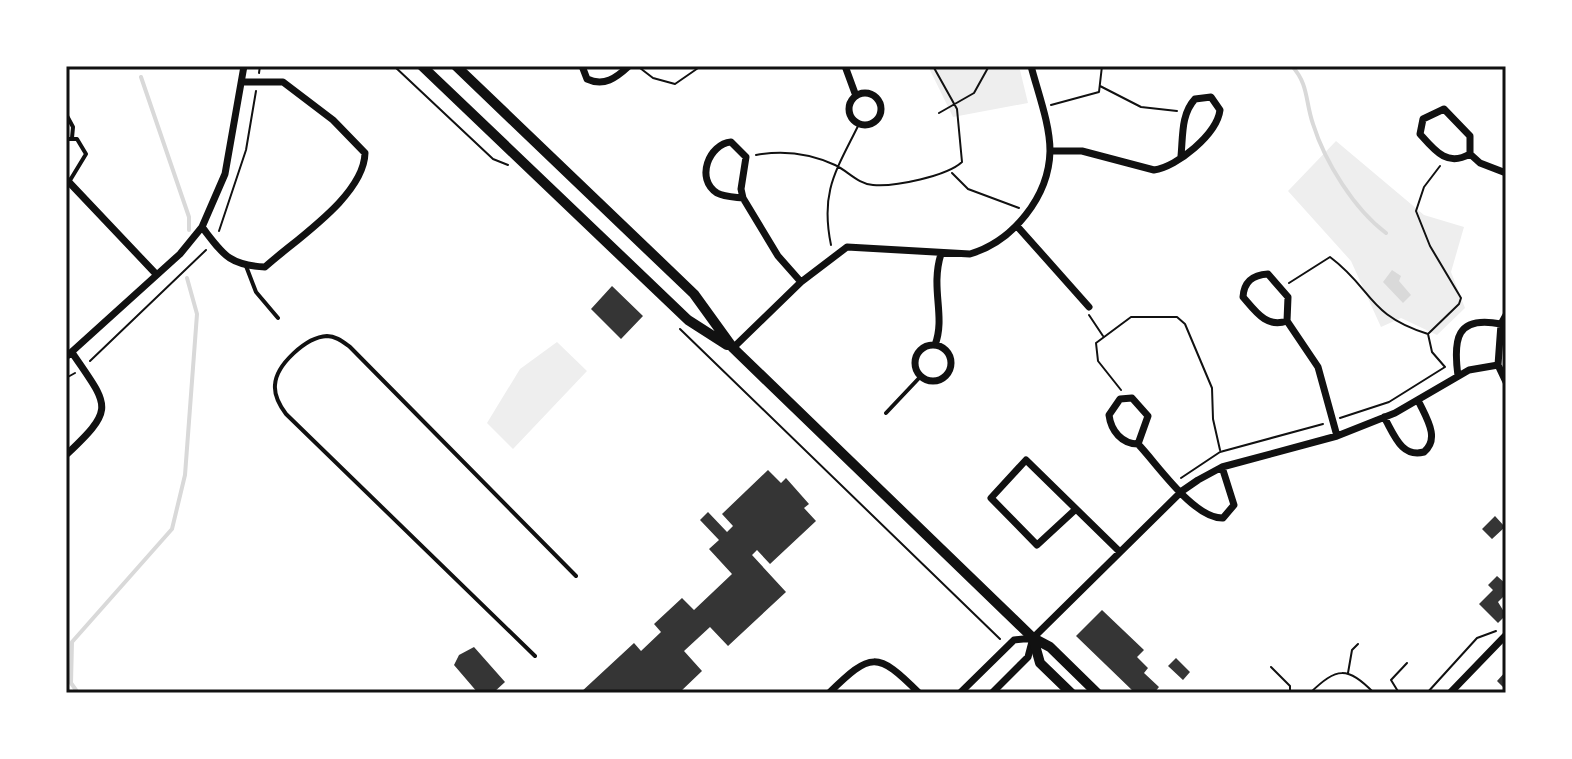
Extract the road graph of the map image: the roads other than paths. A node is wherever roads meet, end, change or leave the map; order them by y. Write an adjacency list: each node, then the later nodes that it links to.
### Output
1 (244, 66): 8 (street)
2 (422, 66): 30 (main road)
3 (456, 66): 30 (main road)
4 (582, 66): 5 (street)
5 (629, 66)
6 (845, 66): 9 (street)
7 (1031, 66): 12 (street)
8 (242, 82): 19 (street); 21 (street)
9 (856, 96): 9 (street)
10 (66, 114): 11 (lane)
11 (69, 138): 16 (lane)
12 (1050, 151): 14 (street); 18 (street)
13 (1470, 154): 13 (street); 15 (street)
14 (1181, 156): 14 (street)
15 (1506, 173)
16 (68, 181): 22 (street)
17 (743, 198): 17 (street); 23 (street)
18 (1017, 226): 20 (street); 24 (street)
19 (202, 227): 21 (street); 22 (street)
20 (941, 254): 23 (street); 29 (street)
21 (246, 266): 26 (lane)
22 (156, 274): 31 (street)
23 (801, 282): 30 (street)
24 (1089, 307)
25 (1506, 315): 28 (street)
26 (278, 318)
27 (1287, 321): 27 (street); 39 (street)
28 (1501, 324): 32 (street); 34 (street)
29 (935, 345): 33 (street); 33 (street)
30 (733, 348): 48 (main road)
31 (69, 356): 41 (street)
32 (1498, 365): 34 (street); 35 (street)
33 (921, 376): 37 (lane)
34 (1458, 376): 36 (street)
35 (1506, 382)
36 (1418, 400): 38 (street); 38 (street)
37 (886, 413)
38 (1384, 417): 39 (street)
39 (1337, 436): 42 (street)
40 (1138, 444): 40 (street); 43 (street)
41 (66, 455)
42 (1222, 467): 43 (street); 43 (street)
43 (1182, 491): 45 (street)
44 (1076, 509): 44 (street); 45 (street)
45 (1120, 552): 48 (street)
46 (576, 576): 49 (lane)
47 (1506, 635): 56 (street)
48 (1033, 638): 52 (street); 53 (street); 54 (main road); 55 (main road)
49 (535, 656)
50 (829, 693): 51 (street)
51 (919, 693)
52 (960, 693)
53 (992, 693)
54 (1071, 693)
55 (1097, 693)
56 (1450, 693)

